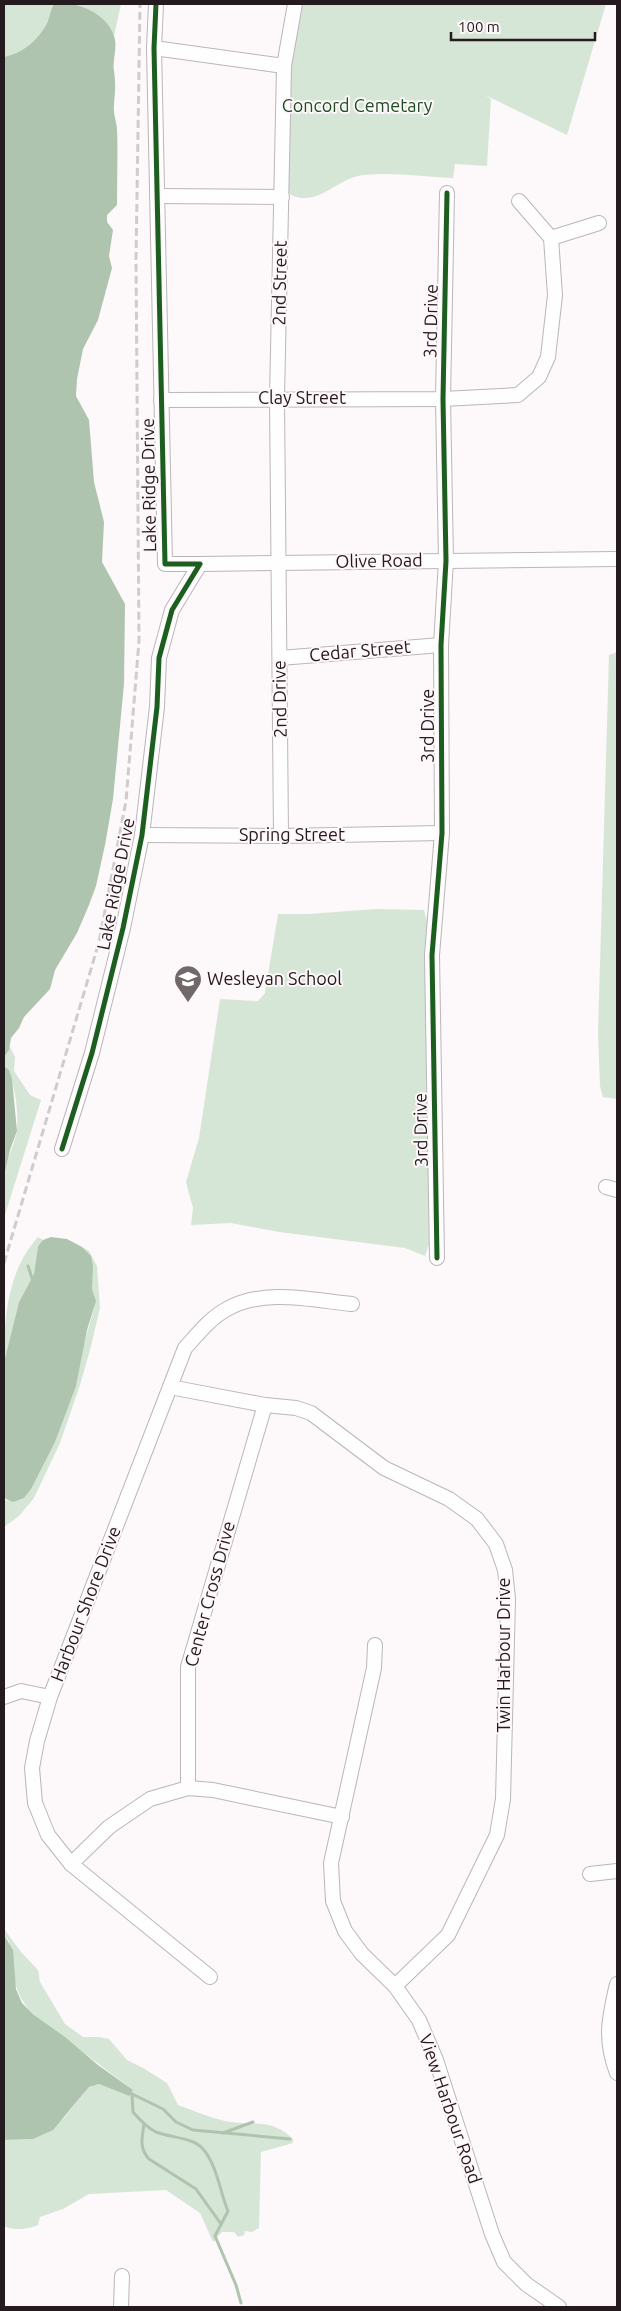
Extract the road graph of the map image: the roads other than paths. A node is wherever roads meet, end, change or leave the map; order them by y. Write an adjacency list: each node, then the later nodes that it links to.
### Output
1 (156, 4): 3 (street, Lake Ridge Drive)
2 (295, 4): 4 (street, 2nd Street)
3 (154, 48): 4 (street); 6 (street, Lake Ridge Drive)
4 (284, 66): 7 (street, 2nd Street)
5 (447, 193): 12 (street, 3rd Drive)
6 (157, 196): 7 (street); 13 (street, Lake Ridge Drive)
7 (282, 196): 11 (street, 2nd Street)
8 (519, 201): 10 (street)
9 (599, 223): 10 (street)
10 (552, 238): 12 (street, Clay Street)
11 (277, 398): 12 (street, Clay Street); 13 (street, Clay Street); 16 (street, 2nd Street)
12 (443, 399): 15 (street, 3rd Drive)
13 (161, 400): 17 (street, Lake Ridge Drive)
14 (617, 559): 15 (street, Olive Road)
15 (446, 561): 16 (street, Olive Road); 18 (street, 3rd Drive)
16 (278, 562): 17 (street, Olive Road); 19 (street, 2nd Drive)
17 (200, 564): 21 (street, Lake Ridge Drive)
18 (441, 645): 19 (street, Cedar Street); 20 (street, 3rd Drive)
19 (280, 658): 22 (street, 2nd Drive)
20 (442, 833): 22 (street, Spring Street); 24 (street, 3rd Drive)
21 (142, 835): 22 (street, Spring Street); 23 (street, Lake Ridge Drive)
22 (281, 836)
23 (62, 1149)
24 (437, 1258)
25 (352, 1304): 26 (street, Harbour Shore Drive)
26 (170, 1387): 27 (street, Twin Harbour Drive); 30 (street, Harbour Shore Drive)
27 (265, 1405): 31 (street, Center Cross Drive); 38 (street, Twin Harbour Drive)
28 (375, 1645): 32 (street, View Harbour Road)
29 (4, 1697): 30 (street)
30 (50, 1697): 33 (street, Harbour Shore Drive)
31 (188, 1788): 32 (street); 33 (street)
32 (342, 1817): 38 (street, View Harbour Road)
33 (71, 1864): 36 (street, Harbour Shore Drive)
34 (617, 1871): 35 (street)
35 (590, 1874)
36 (210, 1977)
37 (617, 1984): 39 (street)
38 (395, 1986): 42 (street, View Harbour Road)
39 (617, 2073)
40 (122, 2276): 41 (street)
41 (121, 2307)
42 (559, 2307)

